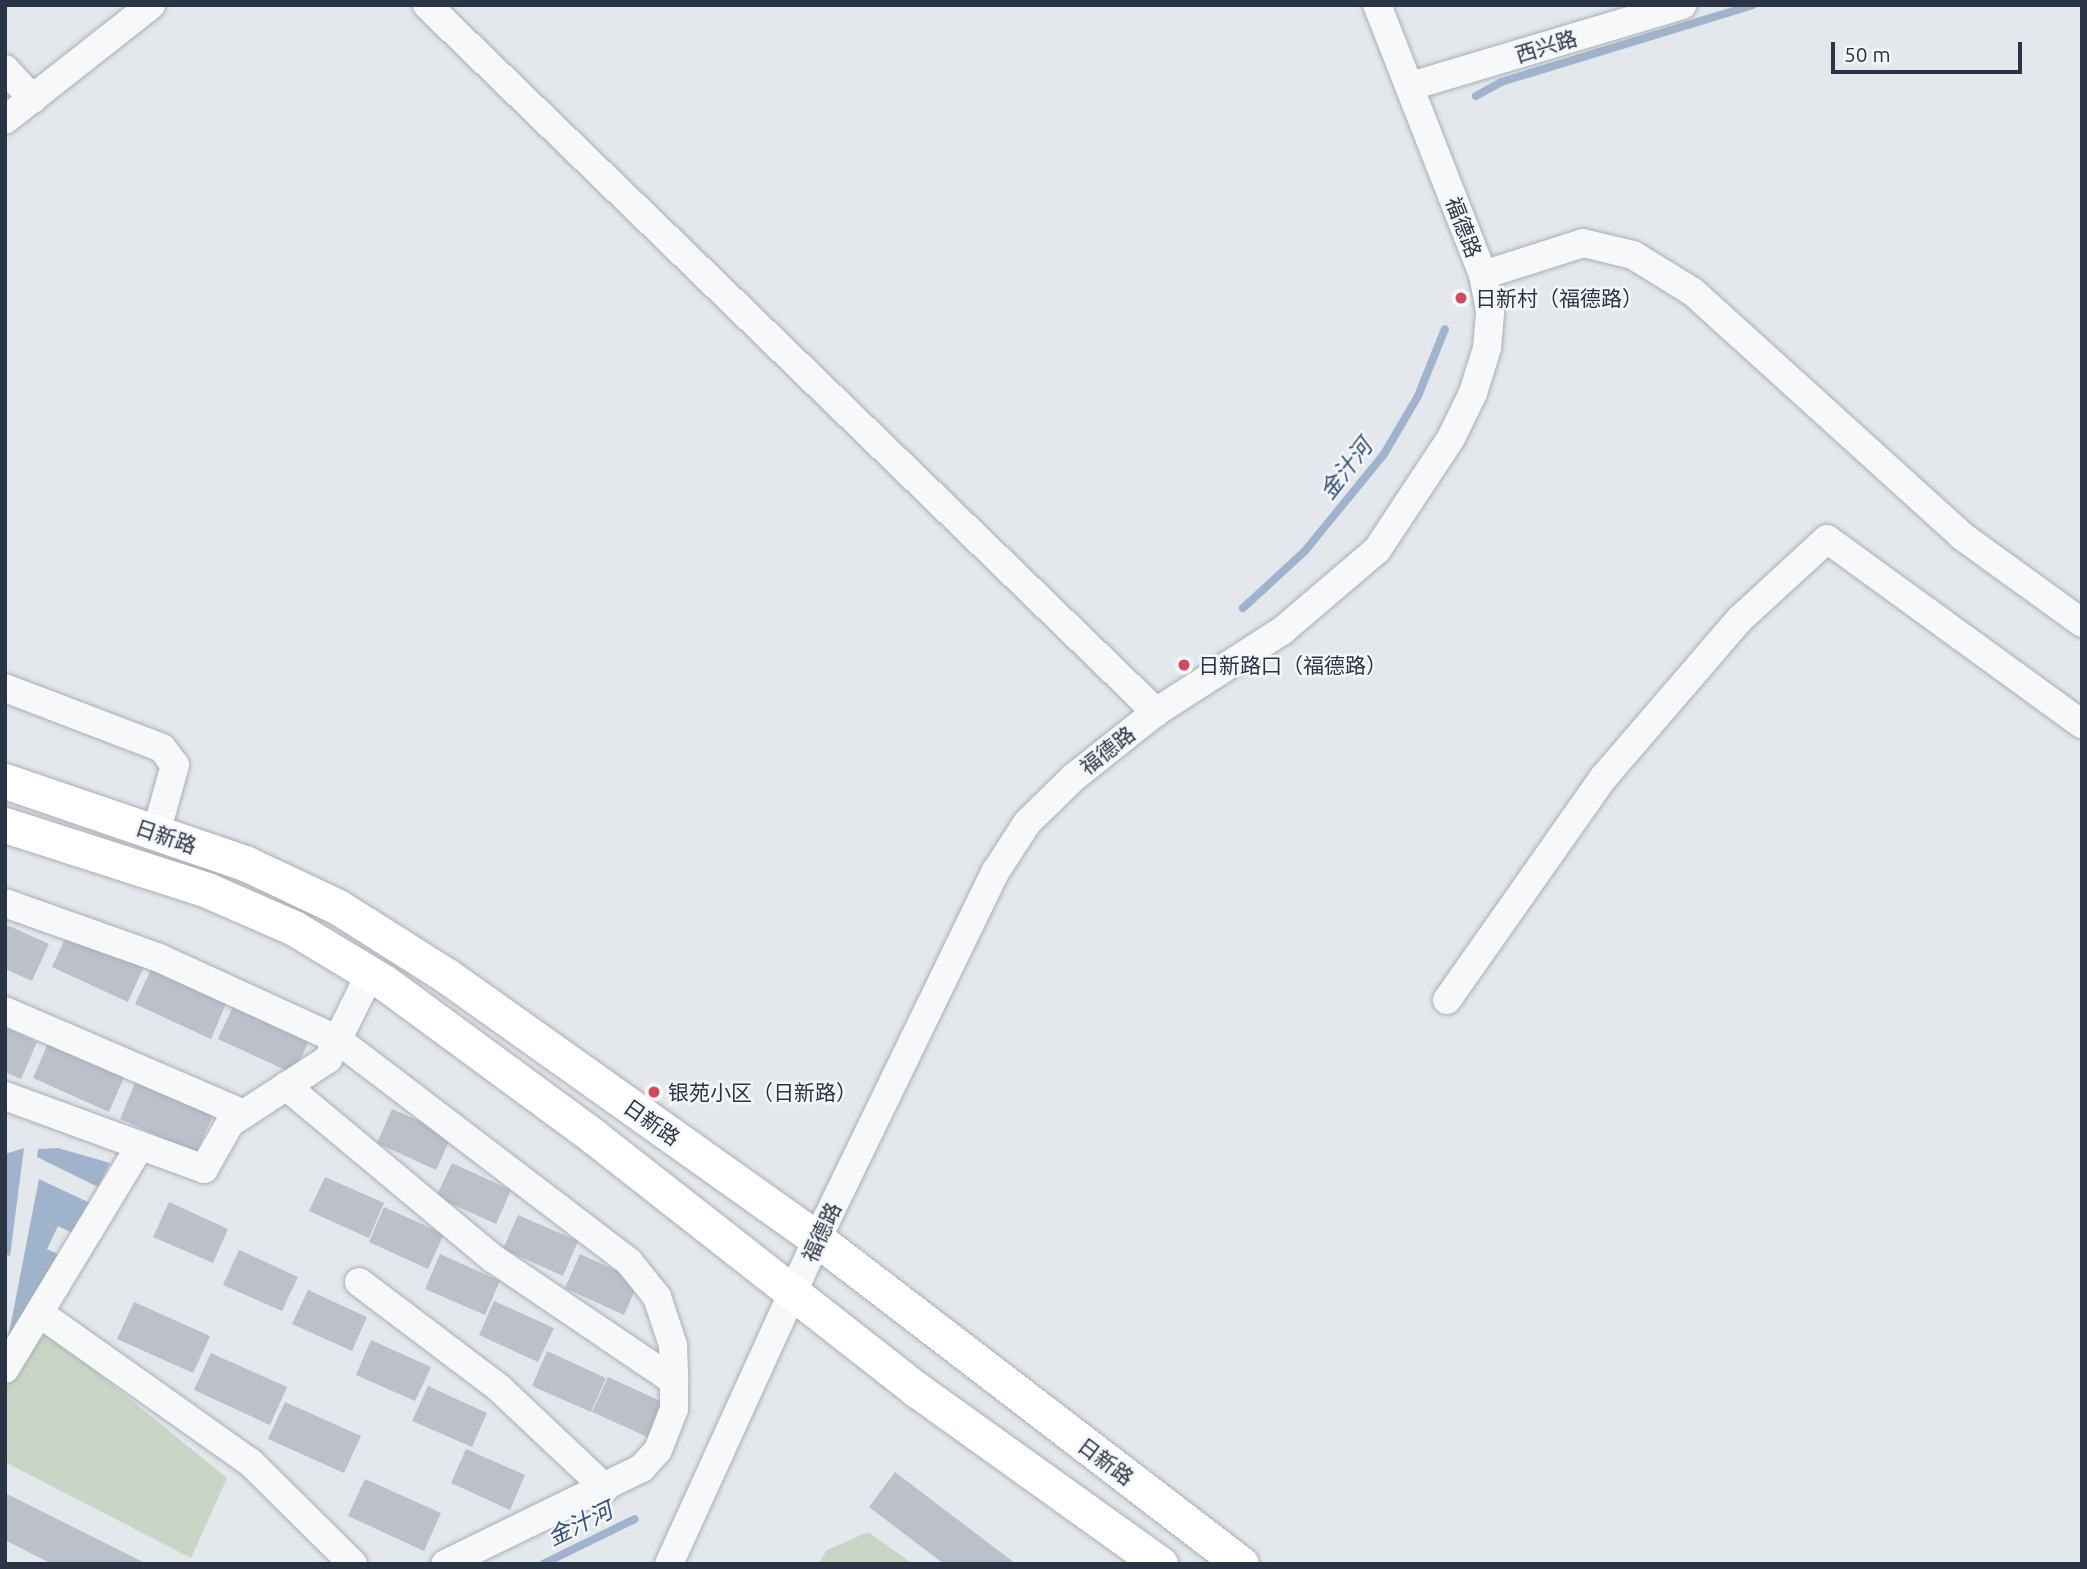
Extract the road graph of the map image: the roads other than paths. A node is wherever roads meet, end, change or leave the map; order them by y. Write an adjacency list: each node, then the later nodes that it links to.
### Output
1 (151, 5): 7 (street)
2 (427, 5): 12 (street)
3 (1377, 5): 6 (street, 福德路)
4 (1682, 5): 6 (street, 西兴路)
5 (5, 69): 7 (street)
6 (1411, 86): 9 (street, 福德路)
7 (33, 99): 8 (street)
8 (5, 120)
9 (1483, 275): 10 (street); 12 (street, 福德路)
10 (2082, 623)
11 (5, 688): 16 (street)
12 (1156, 712): 26 (street, 福德路)
13 (2082, 724): 19 (street)
14 (5, 781): 16 (main road, 日新路)
15 (5, 825): 18 (main road, 日新路)
16 (156, 833): 26 (main road, 日新路)
17 (5, 903): 21 (street)
18 (370, 974): 21 (street); 28 (main road, 日新路)
19 (1447, 1000)
20 (5, 1011): 24 (street)
21 (338, 1040): 22 (street); 31 (street)
22 (286, 1086): 24 (street); 31 (street)
23 (5, 1096): 25 (street)
24 (244, 1114): 25 (street)
25 (140, 1146): 29 (street)
26 (817, 1239): 28 (street, 福德路); 37 (main road, 日新路)
27 (359, 1282): 32 (street)
28 (794, 1290): 35 (street, 福德路); 36 (main road, 日新路)
29 (42, 1315): 30 (street); 33 (street)
30 (8, 1359)
31 (674, 1381): 32 (street)
32 (605, 1488): 34 (street)
33 (353, 1564)
34 (445, 1564)
35 (669, 1564)
36 (1160, 1564)
37 (1241, 1564)

